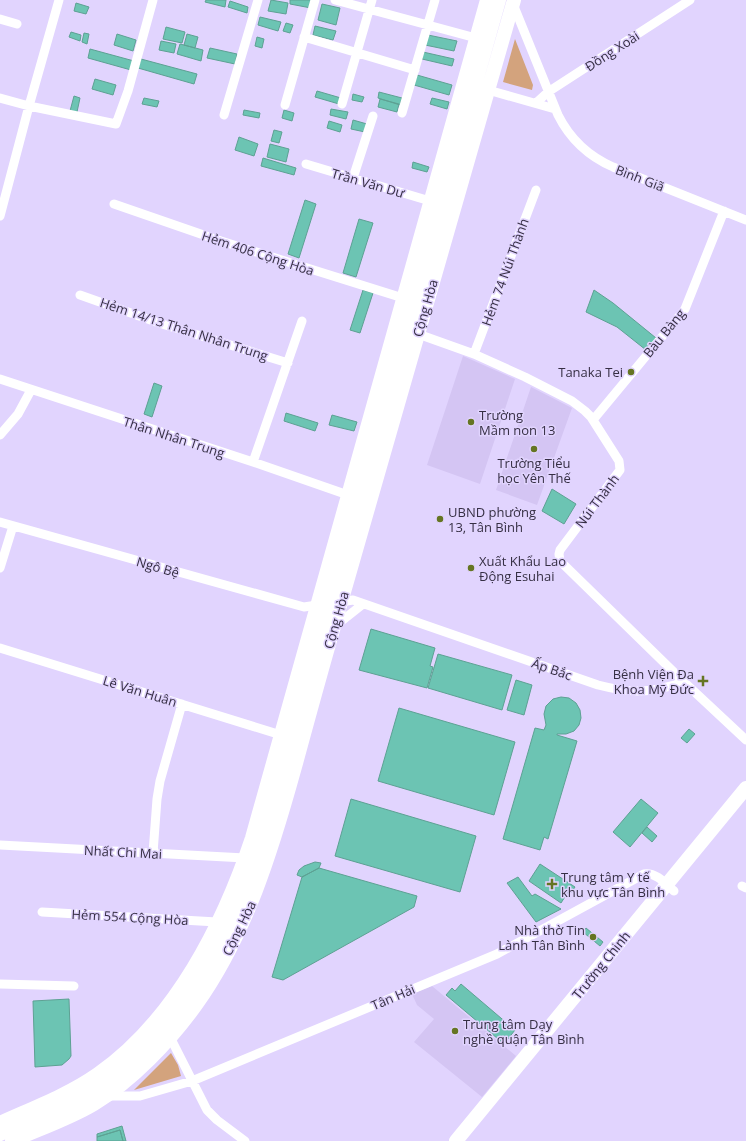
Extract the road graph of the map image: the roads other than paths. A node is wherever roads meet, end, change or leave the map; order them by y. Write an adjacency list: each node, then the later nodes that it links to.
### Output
1 (59, 0): 25 (street)
2 (153, 0): 25 (street)
3 (258, 0): 28 (street)
4 (315, 0): 15 (street)
5 (335, 0): 11 (street)
6 (372, 0): 11 (street)
7 (435, 0): 14 (street)
8 (486, 0): 16 (main road, Cộng Hòa)
9 (690, 0): 20 (street, Đồng Xoài)
10 (508, 1): 19 (main road, Cộng Hòa); 20 (street, Bình Giã); 54 (main road, Cộng Hòa)
11 (370, 10): 14 (street); 17 (street)
12 (0, 19): 13 (street)
13 (16, 24)
14 (428, 25): 16 (street); 18 (street)
15 (304, 38): 17 (street); 24 (street)
16 (476, 38): 34 (main road, Cộng Hòa)
17 (357, 53): 18 (street); 22 (street)
18 (415, 70): 27 (street)
19 (488, 90): 23 (street); 42 (main road, Cộng Hòa)
20 (548, 92): 23 (street, Đồng Xoài); 26 (street, Bình Giã)
21 (0, 98): 25 (street)
22 (342, 104)
23 (536, 104): 26 (street)
24 (285, 105)
25 (28, 106): 33 (street)
26 (555, 109): 36 (street, Bình Giã)
27 (402, 113)
28 (224, 115)
29 (373, 116): 31 (street)
30 (306, 164): 31 (street, Trần Văn Dư)
31 (353, 178): 34 (street, Trần Văn Dư)
32 (536, 190): 43 (street, Hẻm 74 Núi Thành)
33 (2, 196): 37 (street)
34 (430, 201): 40 (main road, Cộng Hòa)
35 (114, 204): 40 (street, Hẻm 406 Cộng Hòa)
36 (724, 211): 38 (street, Bình Giã); 47 (street, Bàu Bàng)
37 (0, 216)
38 (746, 220)
39 (80, 296): 44 (street, Hẻm 14/13 Thân Nhân Trung)
40 (403, 298): 50 (main road, Cộng Hòa)
41 (302, 321): 44 (street)
42 (418, 334): 43 (street, Núi Thành); 54 (main road, Cộng Hòa)
43 (474, 354): 47 (street, Núi Thành)
44 (288, 363): 49 (street)
45 (0, 379): 46 (street, Thân Nhân Trung)
46 (31, 390): 48 (street); 49 (street, Thân Nhân Trung)
47 (593, 420): 58 (street, Núi Thành)
48 (0, 435)
49 (253, 462): 50 (street, Thân Nhân Trung)
50 (348, 495): 54 (main road, Cộng Hòa)
51 (0, 522): 52 (street, Ngô Bệ)
52 (13, 526): 53 (street); 54 (street, Ngô Bệ)
53 (0, 568)
54 (329, 604): 55 (street, Ấp Bắc); 56 (main road, Cộng Hòa); 60 (main road, Cộng Hòa); 77 (main road, Cộng Hòa)
55 (363, 604): 56 (street); 58 (street, Ấp Bắc)
56 (334, 627): 72 (main road, Cộng Hòa)
57 (0, 648): 59 (street, Lê Văn Huân)
58 (684, 682): 61 (street)
59 (182, 704): 60 (street, Lê Văn Huân); 65 (street)
60 (281, 735): 66 (main road, Cộng Hòa)
61 (746, 740)
62 (746, 788): 67 (main road, Trường Chinh)
63 (746, 803): 67 (main road, Trường Chinh)
64 (0, 845): 65 (street, Nhất Chi Mai)
65 (153, 853): 66 (street, Nhất Chi Mai)
66 (245, 858): 69 (main road, Cộng Hòa)
67 (670, 888): 73 (street, Tân Hải); 75 (main road, Trường Chinh)
68 (42, 912): 69 (street, Hẻm 554 Cộng Hòa)
69 (217, 922): 76 (main road, Cộng Hòa)
70 (0, 984): 71 (street)
71 (74, 986)
72 (170, 1037): 73 (street); 74 (main road, Cộng Hòa)
73 (192, 1081): 74 (street, Tân Hải); 79 (street)
74 (106, 1096): 78 (main road, Cộng Hòa)
75 (491, 1106): 80 (main road, Trường Chinh); 81 (main road, Trường Chinh)
76 (0, 1122)
77 (0, 1134)
78 (12, 1141)
79 (245, 1141)
80 (456, 1141)
81 (468, 1141)

